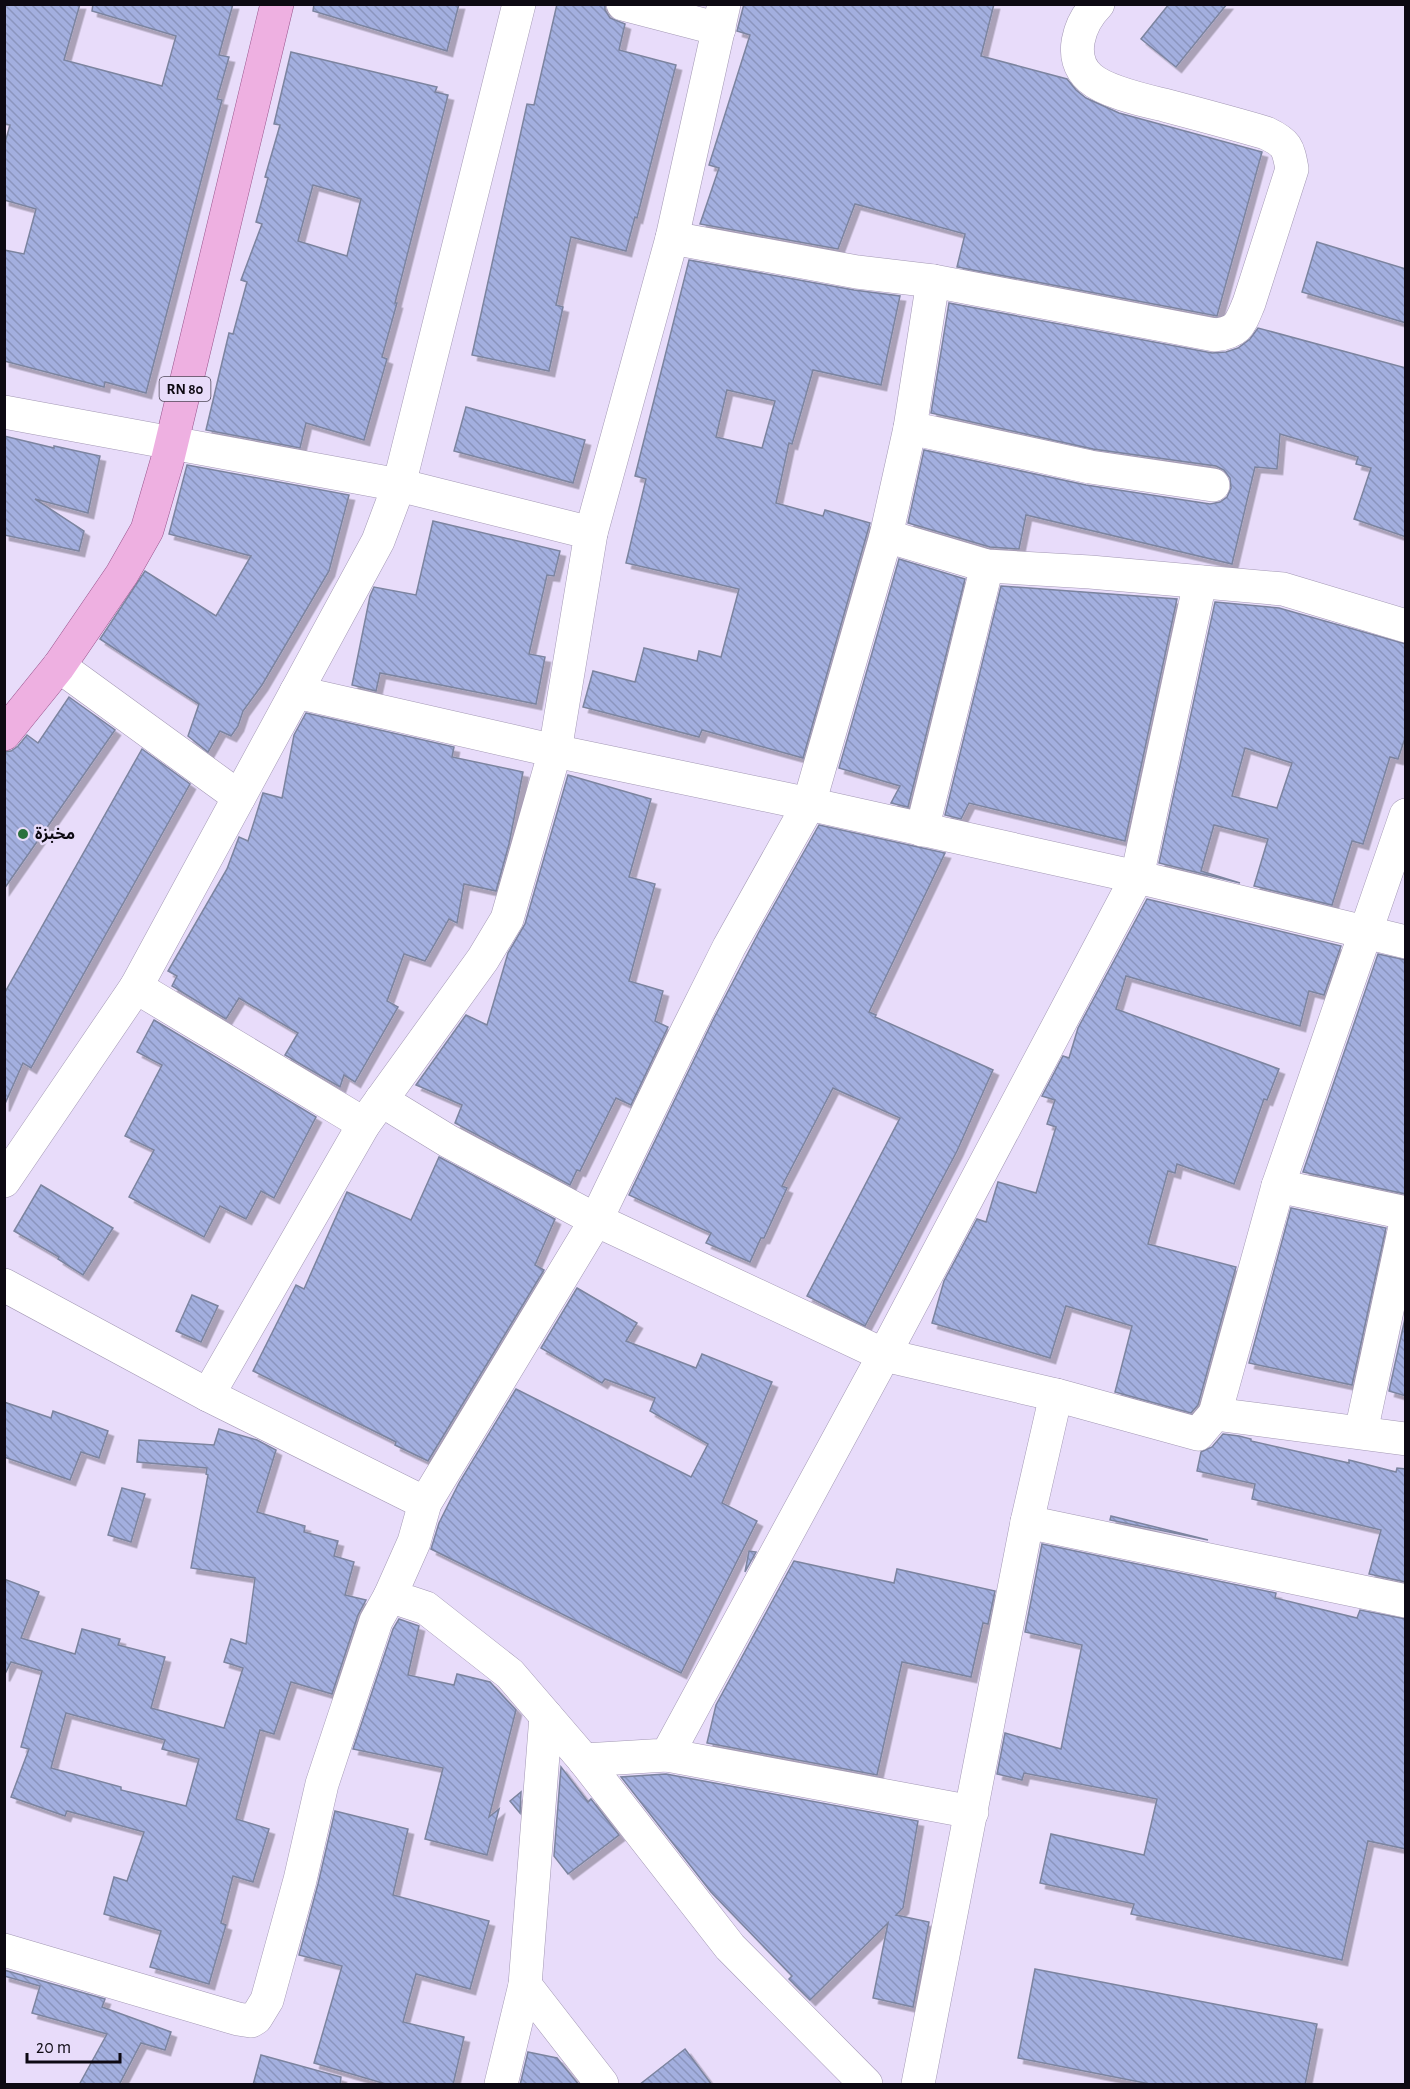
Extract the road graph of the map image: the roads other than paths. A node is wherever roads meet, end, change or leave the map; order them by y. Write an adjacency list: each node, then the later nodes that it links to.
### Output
1 (277, 4): 10 (main road, RN 80)
2 (519, 4): 11 (street)
3 (623, 4): 5 (street)
4 (1098, 4): 7 (street)
5 (721, 17): 6 (street)
6 (672, 238): 7 (street); 13 (street)
7 (933, 281): 9 (street)
8 (4, 412): 10 (street)
9 (910, 428): 12 (street); 14 (street)
10 (172, 442): 11 (street); 18 (main road, RN 80)
11 (399, 485): 13 (street); 19 (street)
12 (1214, 485)
13 (591, 533): 21 (street)
14 (886, 536): 15 (street); 23 (street)
15 (987, 566): 16 (street); 25 (street)
16 (1200, 582): 17 (street); 26 (street)
17 (1406, 626)
18 (59, 666): 20 (main road, RN 80); 22 (street)
19 (296, 692): 21 (street); 22 (street)
20 (4, 734)
21 (555, 751): 23 (street); 30 (street)
22 (239, 797): 29 (street)
23 (809, 804): 25 (street); 34 (street)
24 (1406, 815): 27 (street)
25 (922, 830): 26 (street)
26 (1137, 878): 27 (street); 37 (street)
27 (1364, 932): 28 (street); 32 (street)
28 (1406, 942)
29 (136, 987): 30 (street); 31 (street)
30 (372, 1112): 34 (street); 38 (street)
31 (4, 1181)
32 (1278, 1186): 33 (street); 40 (street)
33 (1406, 1213)
34 (596, 1220): 37 (street); 43 (street)
35 (1406, 1222): 41 (street)
36 (4, 1285): 38 (street)
37 (884, 1355): 39 (street); 48 (street)
38 (208, 1395): 43 (street)
39 (1056, 1395): 40 (street); 44 (street)
40 (1215, 1414): 41 (street)
41 (1361, 1432): 42 (street)
42 (1406, 1439)
43 (425, 1503): 45 (street)
44 (1027, 1522): 46 (street); 50 (street)
45 (390, 1596): 47 (street); 51 (street)
46 (1406, 1601)
47 (546, 1716): 49 (street); 52 (street)
48 (667, 1755): 49 (street); 50 (street)
49 (584, 1760): 55 (street)
50 (972, 1812): 56 (street)
51 (4, 1950)
52 (525, 1985): 53 (street); 54 (street)
53 (501, 2085)
54 (602, 2085)
55 (866, 2085)
56 (918, 2085)

